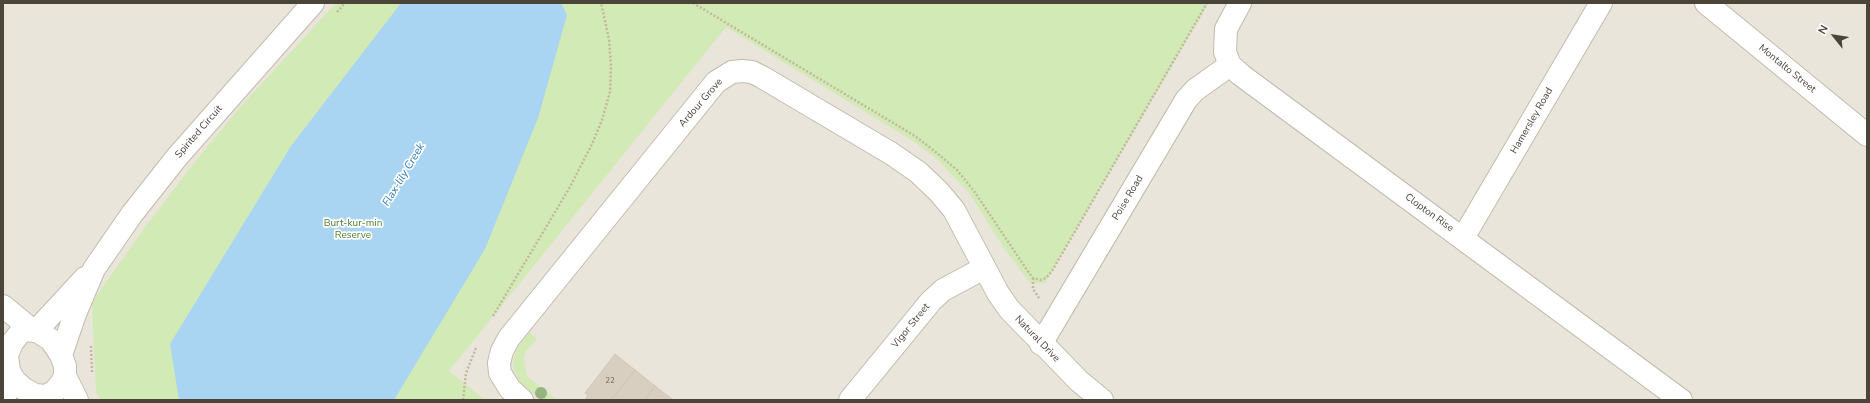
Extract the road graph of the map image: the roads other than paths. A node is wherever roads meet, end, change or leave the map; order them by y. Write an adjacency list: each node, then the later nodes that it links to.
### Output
1 (313, 3): 9 (street, Spirited Circuit)
2 (1240, 3): 5 (street)
3 (1601, 3): 7 (street, Hamersley Road)
4 (1706, 3): 6 (street, Montalto Street)
5 (1230, 65): 7 (street, Clopton Rise); 12 (street, Poise Road)
6 (1867, 135)
7 (1463, 238): 23 (street, Clopton Rise)
8 (984, 268): 12 (street, Natural Drive); 20 (street, Ardour Grove); 21 (street, Vigor Street)
9 (94, 269): 11 (street, Spirited Circuit); 14 (street, Spirited Circuit)
10 (3, 306): 11 (street)
11 (34, 330): 13 (street); 14 (street)
12 (1041, 344): 22 (street, Natural Drive)
13 (6, 348): 15 (street)
14 (61, 355): 16 (street)
15 (12, 376): 17 (street); 18 (street)
16 (65, 376): 17 (street); 19 (street)
17 (38, 398)
18 (4, 400)
19 (76, 400)
20 (522, 400)
21 (850, 400)
22 (1102, 400)
23 (1681, 400)

